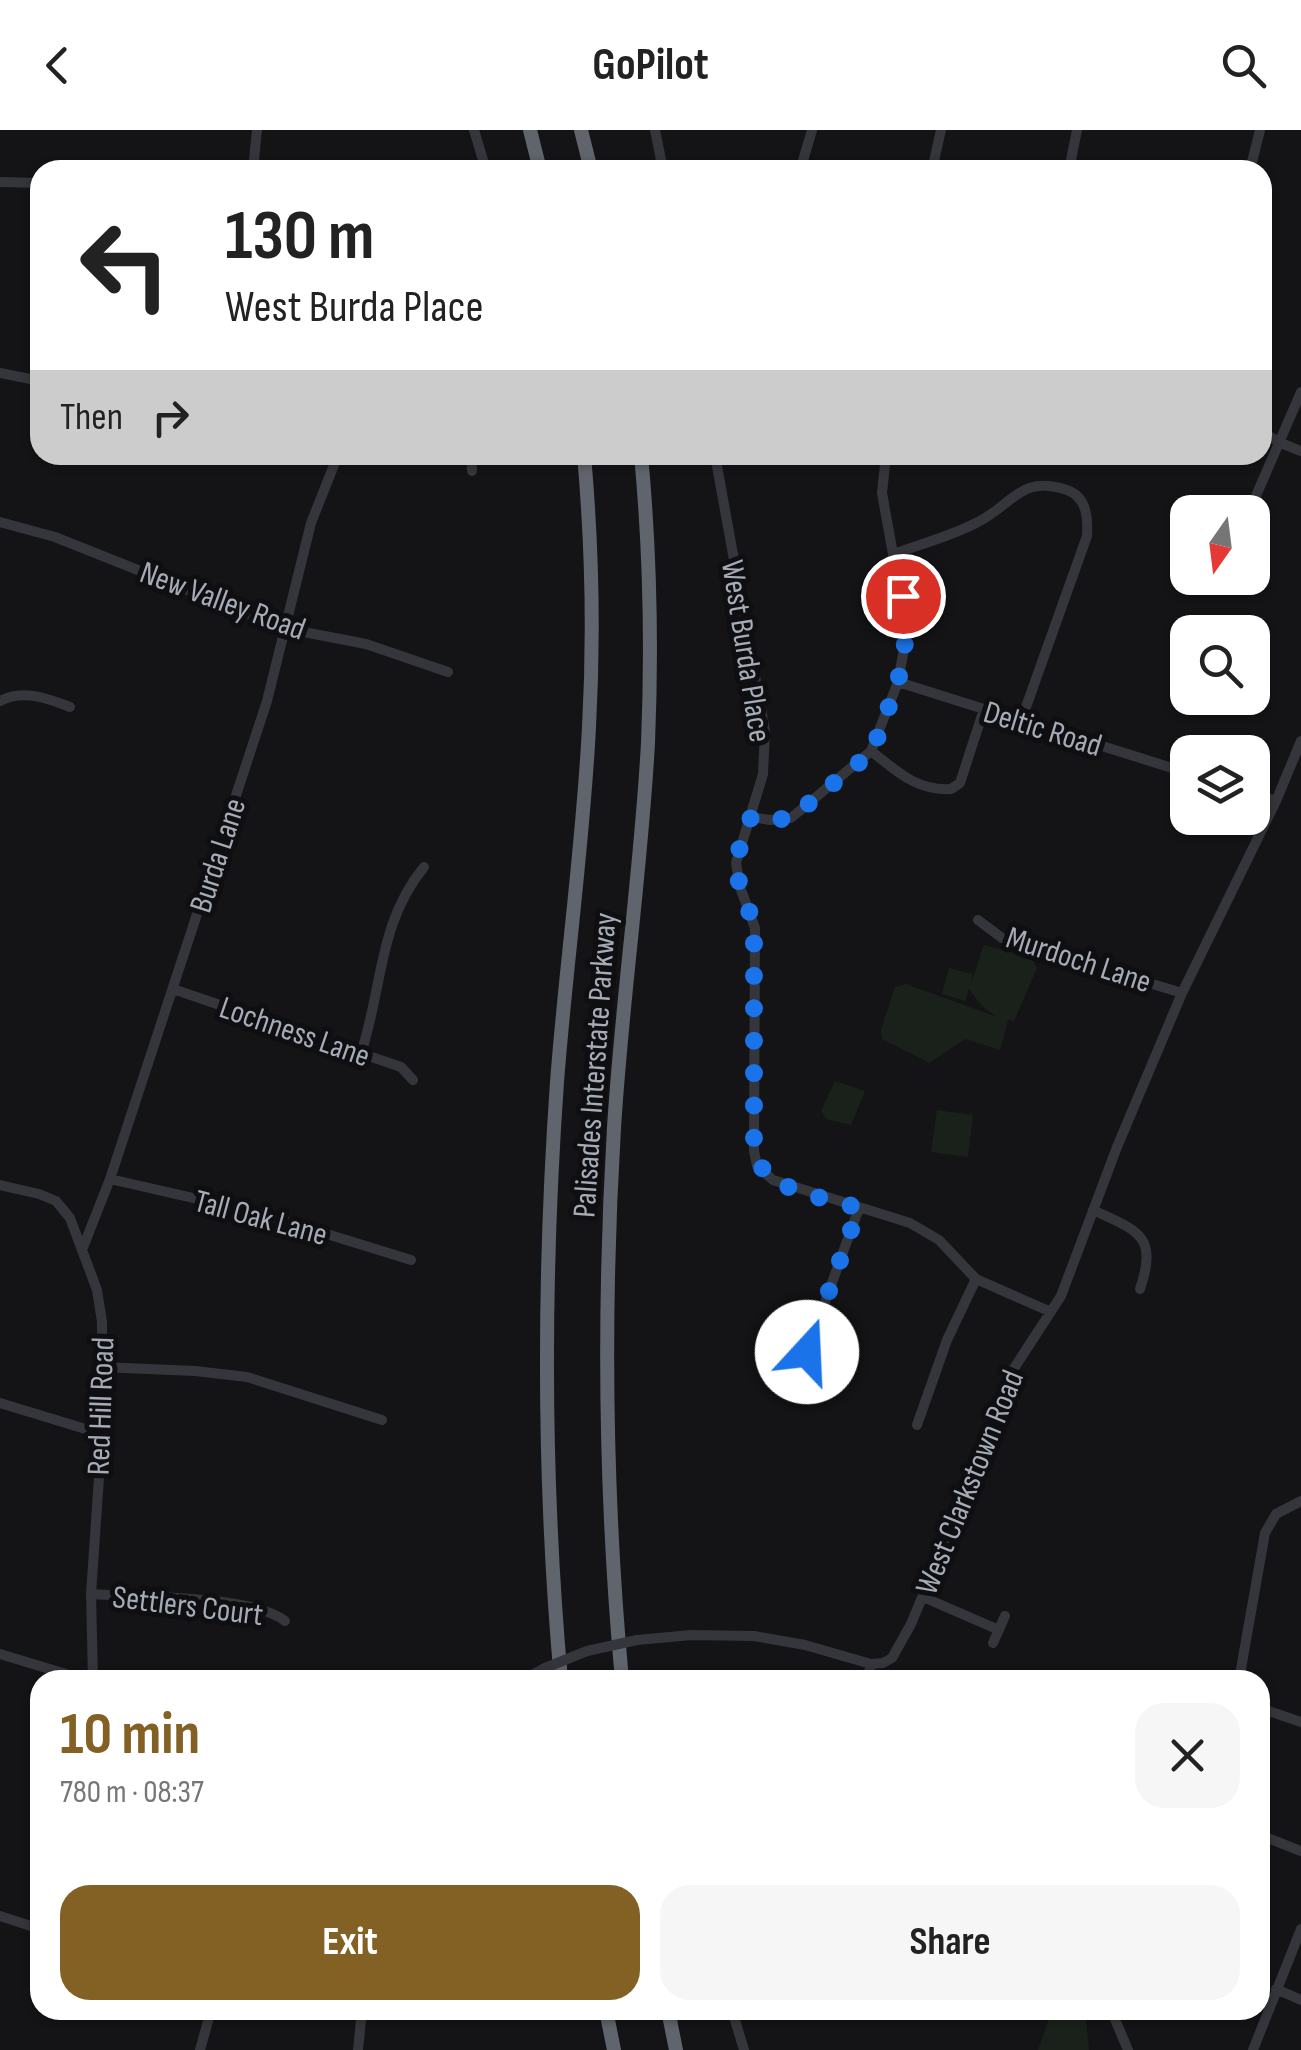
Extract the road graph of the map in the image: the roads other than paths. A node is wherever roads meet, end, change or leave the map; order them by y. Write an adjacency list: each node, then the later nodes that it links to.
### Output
1 (257, 130): 10 (street)
2 (474, 130): 11 (street)
3 (530, 130): 12 (highway)
4 (580, 130): 13 (highway)
5 (655, 130): 14 (street)
6 (812, 130): 15 (street)
7 (941, 130): 16 (street)
8 (1076, 130): 17 (street)
9 (1260, 130): 18 (street)
10 (253, 160)
11 (483, 160)
12 (538, 160)
13 (588, 160)
14 (661, 160)
15 (803, 160)
16 (934, 160)
17 (1071, 160)
18 (1252, 160)
19 (0, 182): 20 (street)
20 (30, 184)
21 (0, 373): 22 (street)
22 (30, 380)
23 (1301, 392): 25 (street)
24 (1272, 438): 25 (street)
25 (1278, 442): 26 (street); 27 (street)
26 (1301, 451)
27 (1272, 456)
28 (334, 465): 39 (street, Burda Lane)
29 (472, 465): 35 (street)
30 (585, 465): 85 (highway, Palisades Interstate Parkway)
31 (642, 465): 86 (highway, Palisades Interstate Parkway)
32 (718, 465): 51 (street, West Burda Place)
33 (885, 465): 38 (street)
34 (1268, 465): 36 (street)
35 (472, 471)
36 (1256, 495)
37 (0, 522): 39 (street, New Valley Road)
38 (894, 554): 41 (street); 45 (street)
39 (284, 628): 40 (street, New Valley Road); 54 (street, Burda Lane)
40 (448, 672)
41 (898, 682): 44 (street, Deltic Road); 47 (street)
42 (0, 701): 43 (street)
43 (70, 707)
44 (984, 709): 45 (street, Deltic Road); 47 (street)
45 (1021, 721): 48 (street, Deltic Road)
46 (1301, 740): 50 (street, West Clarkstown Road)
47 (872, 752): 51 (street)
48 (1170, 767)
49 (1270, 799): 50 (street)
50 (1276, 801): 55 (street, West Clarkstown Road)
51 (751, 817): 60 (street, West Burda Place)
52 (424, 867): 56 (street)
53 (978, 920): 55 (street, Murdoch Lane)
54 (172, 989): 56 (street, Lochness Lane); 58 (street, Burda Lane)
55 (1182, 992): 61 (street, West Clarkstown Road)
56 (361, 1054): 57 (street, Lochness Lane)
57 (414, 1080)
58 (110, 1179): 62 (street, Burda Lane); 63 (street, Tall Oak Lane)
59 (0, 1185): 62 (street, Red Hill Road)
60 (859, 1208): 64 (street, West Burda Place); 67 (street)
61 (1093, 1210): 65 (street); 66 (street, West Clarkstown Road)
62 (82, 1250): 68 (street, Red Hill Road)
63 (411, 1260)
64 (976, 1279): 66 (street, West Burda Place); 71 (street)
65 (1140, 1289)
66 (1051, 1312): 75 (street, West Clarkstown Road)
67 (807, 1352)
68 (101, 1367): 70 (street); 72 (street, Red Hill Road)
69 (0, 1403): 72 (street)
70 (382, 1420)
71 (917, 1425)
72 (102, 1434): 74 (street, Red Hill Road)
73 (1301, 1502): 88 (street)
74 (90, 1594): 77 (street, Settlers Court); 83 (street, Red Hill Road)
75 (923, 1597): 78 (street); 81 (street, West Clarkstown Road)
76 (1005, 1616): 78 (street)
77 (284, 1621)
78 (999, 1630): 79 (street)
79 (994, 1643)
80 (0, 1654): 82 (street)
81 (872, 1664): 84 (street, bridge); 87 (street)
82 (55, 1670)
83 (89, 1670)
84 (541, 1670)
85 (560, 1670)
86 (621, 1670)
87 (870, 1670)
88 (1241, 1670)
89 (1270, 1711): 90 (street)
90 (1301, 1722)
91 (1270, 1840): 92 (street)
92 (1301, 1851)
93 (0, 1916): 94 (street)
94 (30, 1926)
95 (1301, 1929): 96 (street)
96 (1276, 1990): 97 (street); 98 (street)
97 (1301, 2000)
98 (1270, 2006)
99 (209, 2020): 106 (street)
100 (361, 2020): 107 (street)
101 (608, 2020): 108 (highway)
102 (670, 2020): 109 (highway)
103 (735, 2020): 110 (street)
104 (1115, 2020): 111 (street)
105 (1264, 2020): 112 (street)
106 (200, 2050)
107 (358, 2050)
108 (614, 2050)
109 (676, 2050)
110 (744, 2050)
111 (1128, 2050)
112 (1253, 2050)

